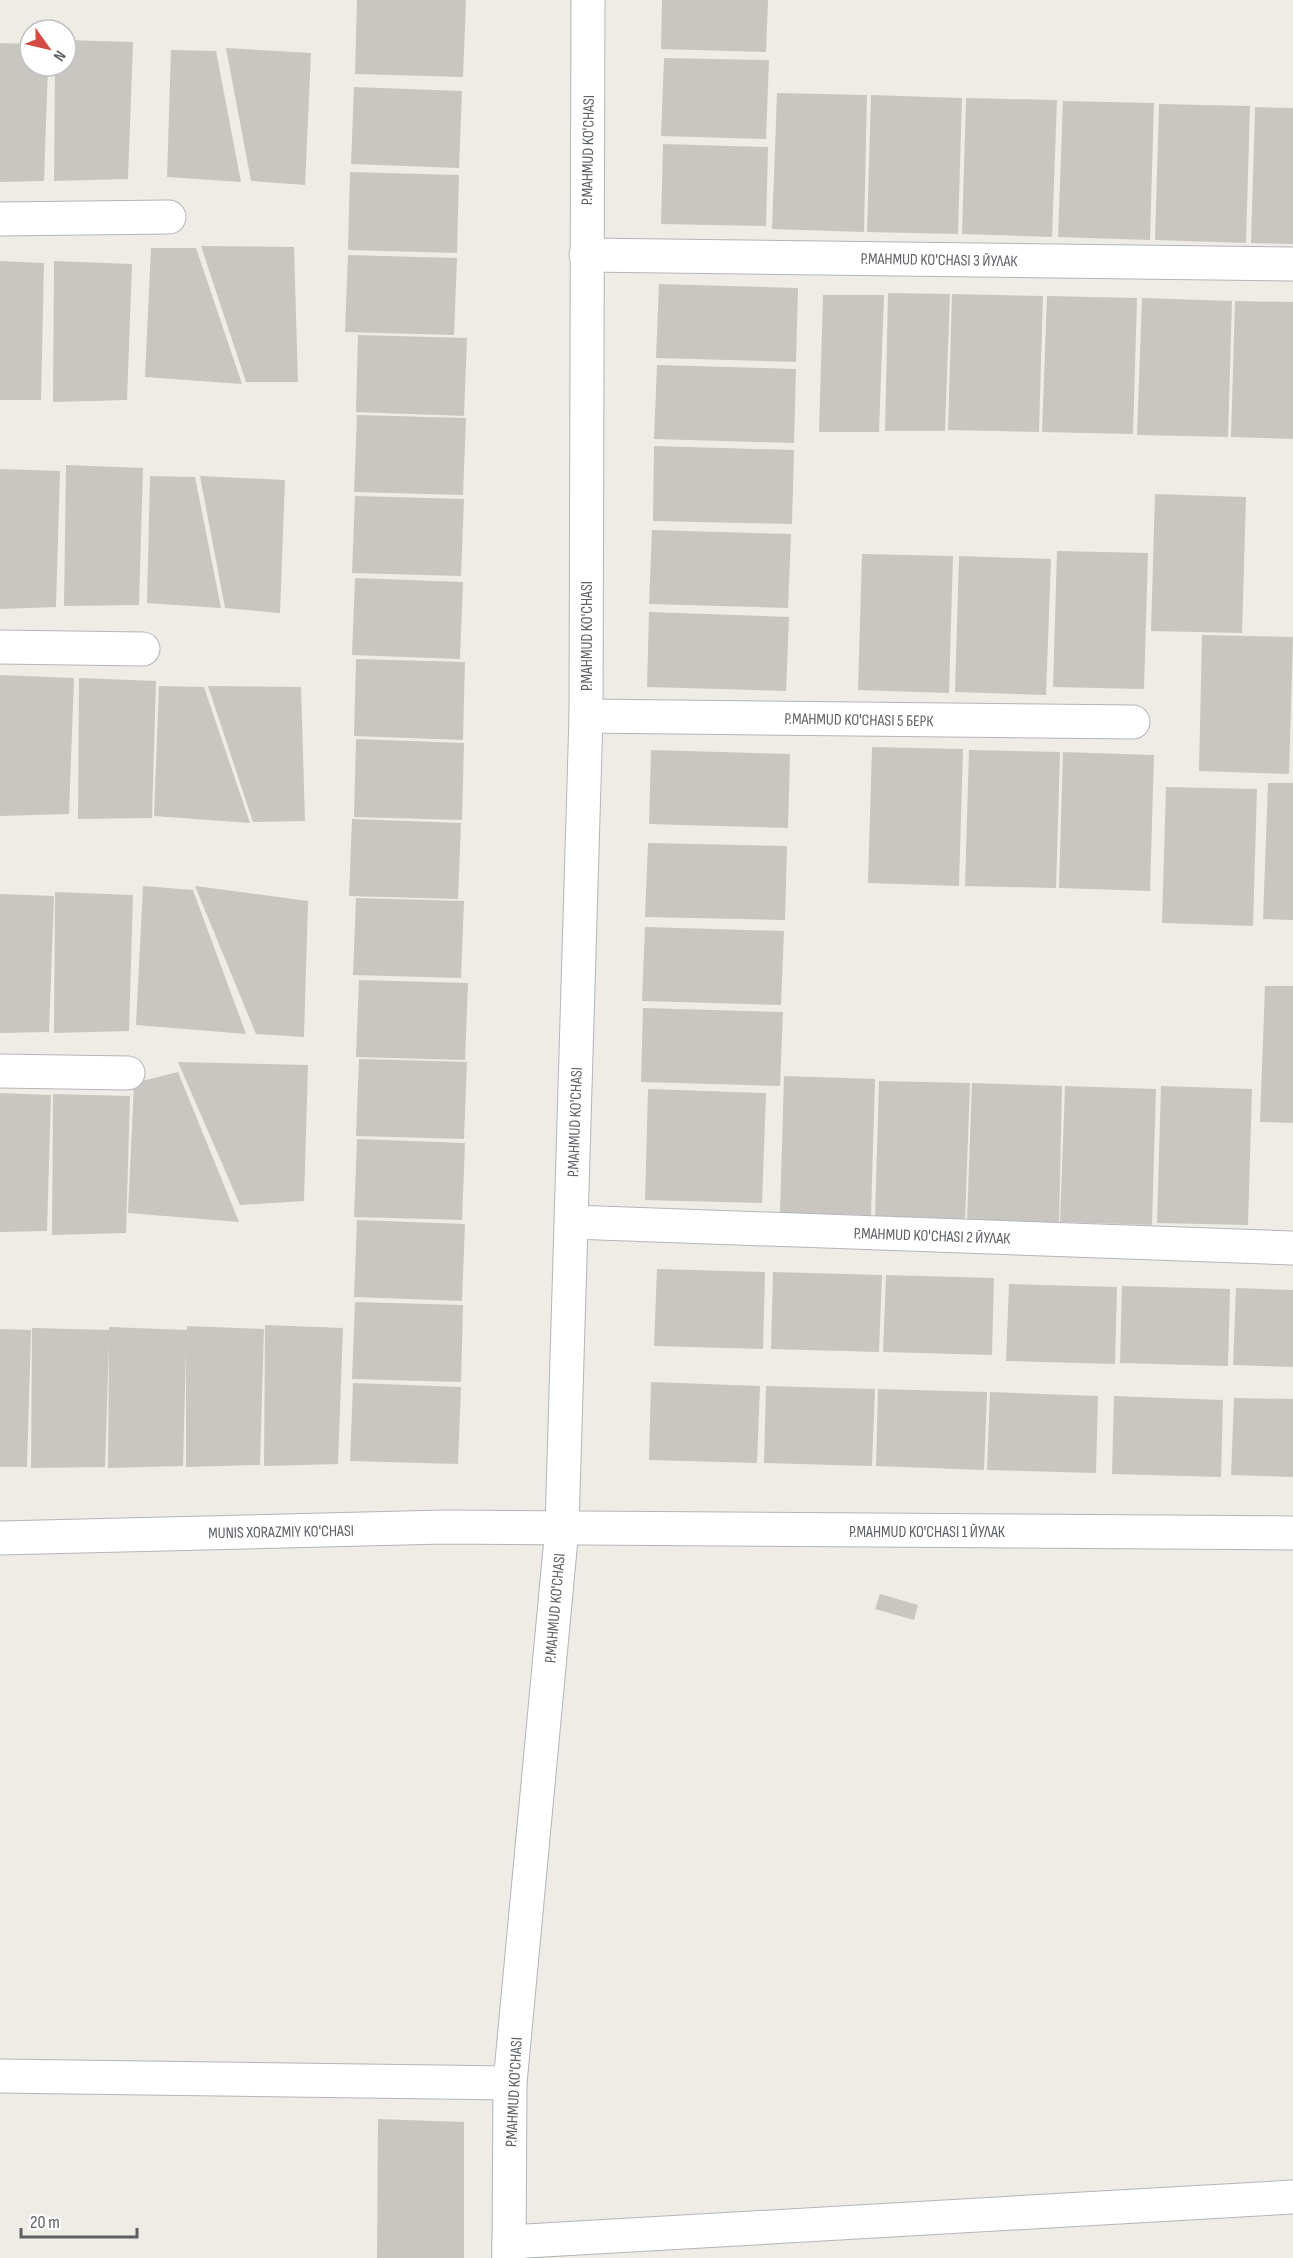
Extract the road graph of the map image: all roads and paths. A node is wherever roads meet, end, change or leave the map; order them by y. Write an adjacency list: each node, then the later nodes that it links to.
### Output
1 (588, 0): 4 (street, P.MAHMUD KO'CHASI)
2 (170, 217): 3 (street)
3 (0, 219)
4 (586, 255): 5 (street, P.MAHMUD KO'CHASI 3 ЙУЛАК); 8 (street, P.MAHMUD KO'CHASI)
5 (1293, 264)
6 (0, 646): 7 (street)
7 (143, 649)
8 (586, 717): 9 (street, P.MAHMUD KO'CHASI 5 БЕРК); 12 (street, P.MAHMUD KO'CHASI)
9 (1133, 722)
10 (0, 1071): 11 (street)
11 (128, 1073)
12 (572, 1222): 13 (street, P.MAHMUD KO'CHASI 2 ЙУЛАК); 14 (street, P.MAHMUD KO'CHASI)
13 (1293, 1248)
14 (562, 1528): 15 (street, P.MAHMUD KO'CHASI 1 ЙУЛАК); 16 (street, MUNIS XORAZMIY KO'CHASI); 18 (street, P.MAHMUD KO'CHASI)
15 (1293, 1533)
16 (0, 1538)
17 (0, 2076): 18 (street)
18 (510, 2083): 20 (street, P.MAHMUD KO'CHASI)
19 (1293, 2197): 20 (street)
20 (509, 2253)

